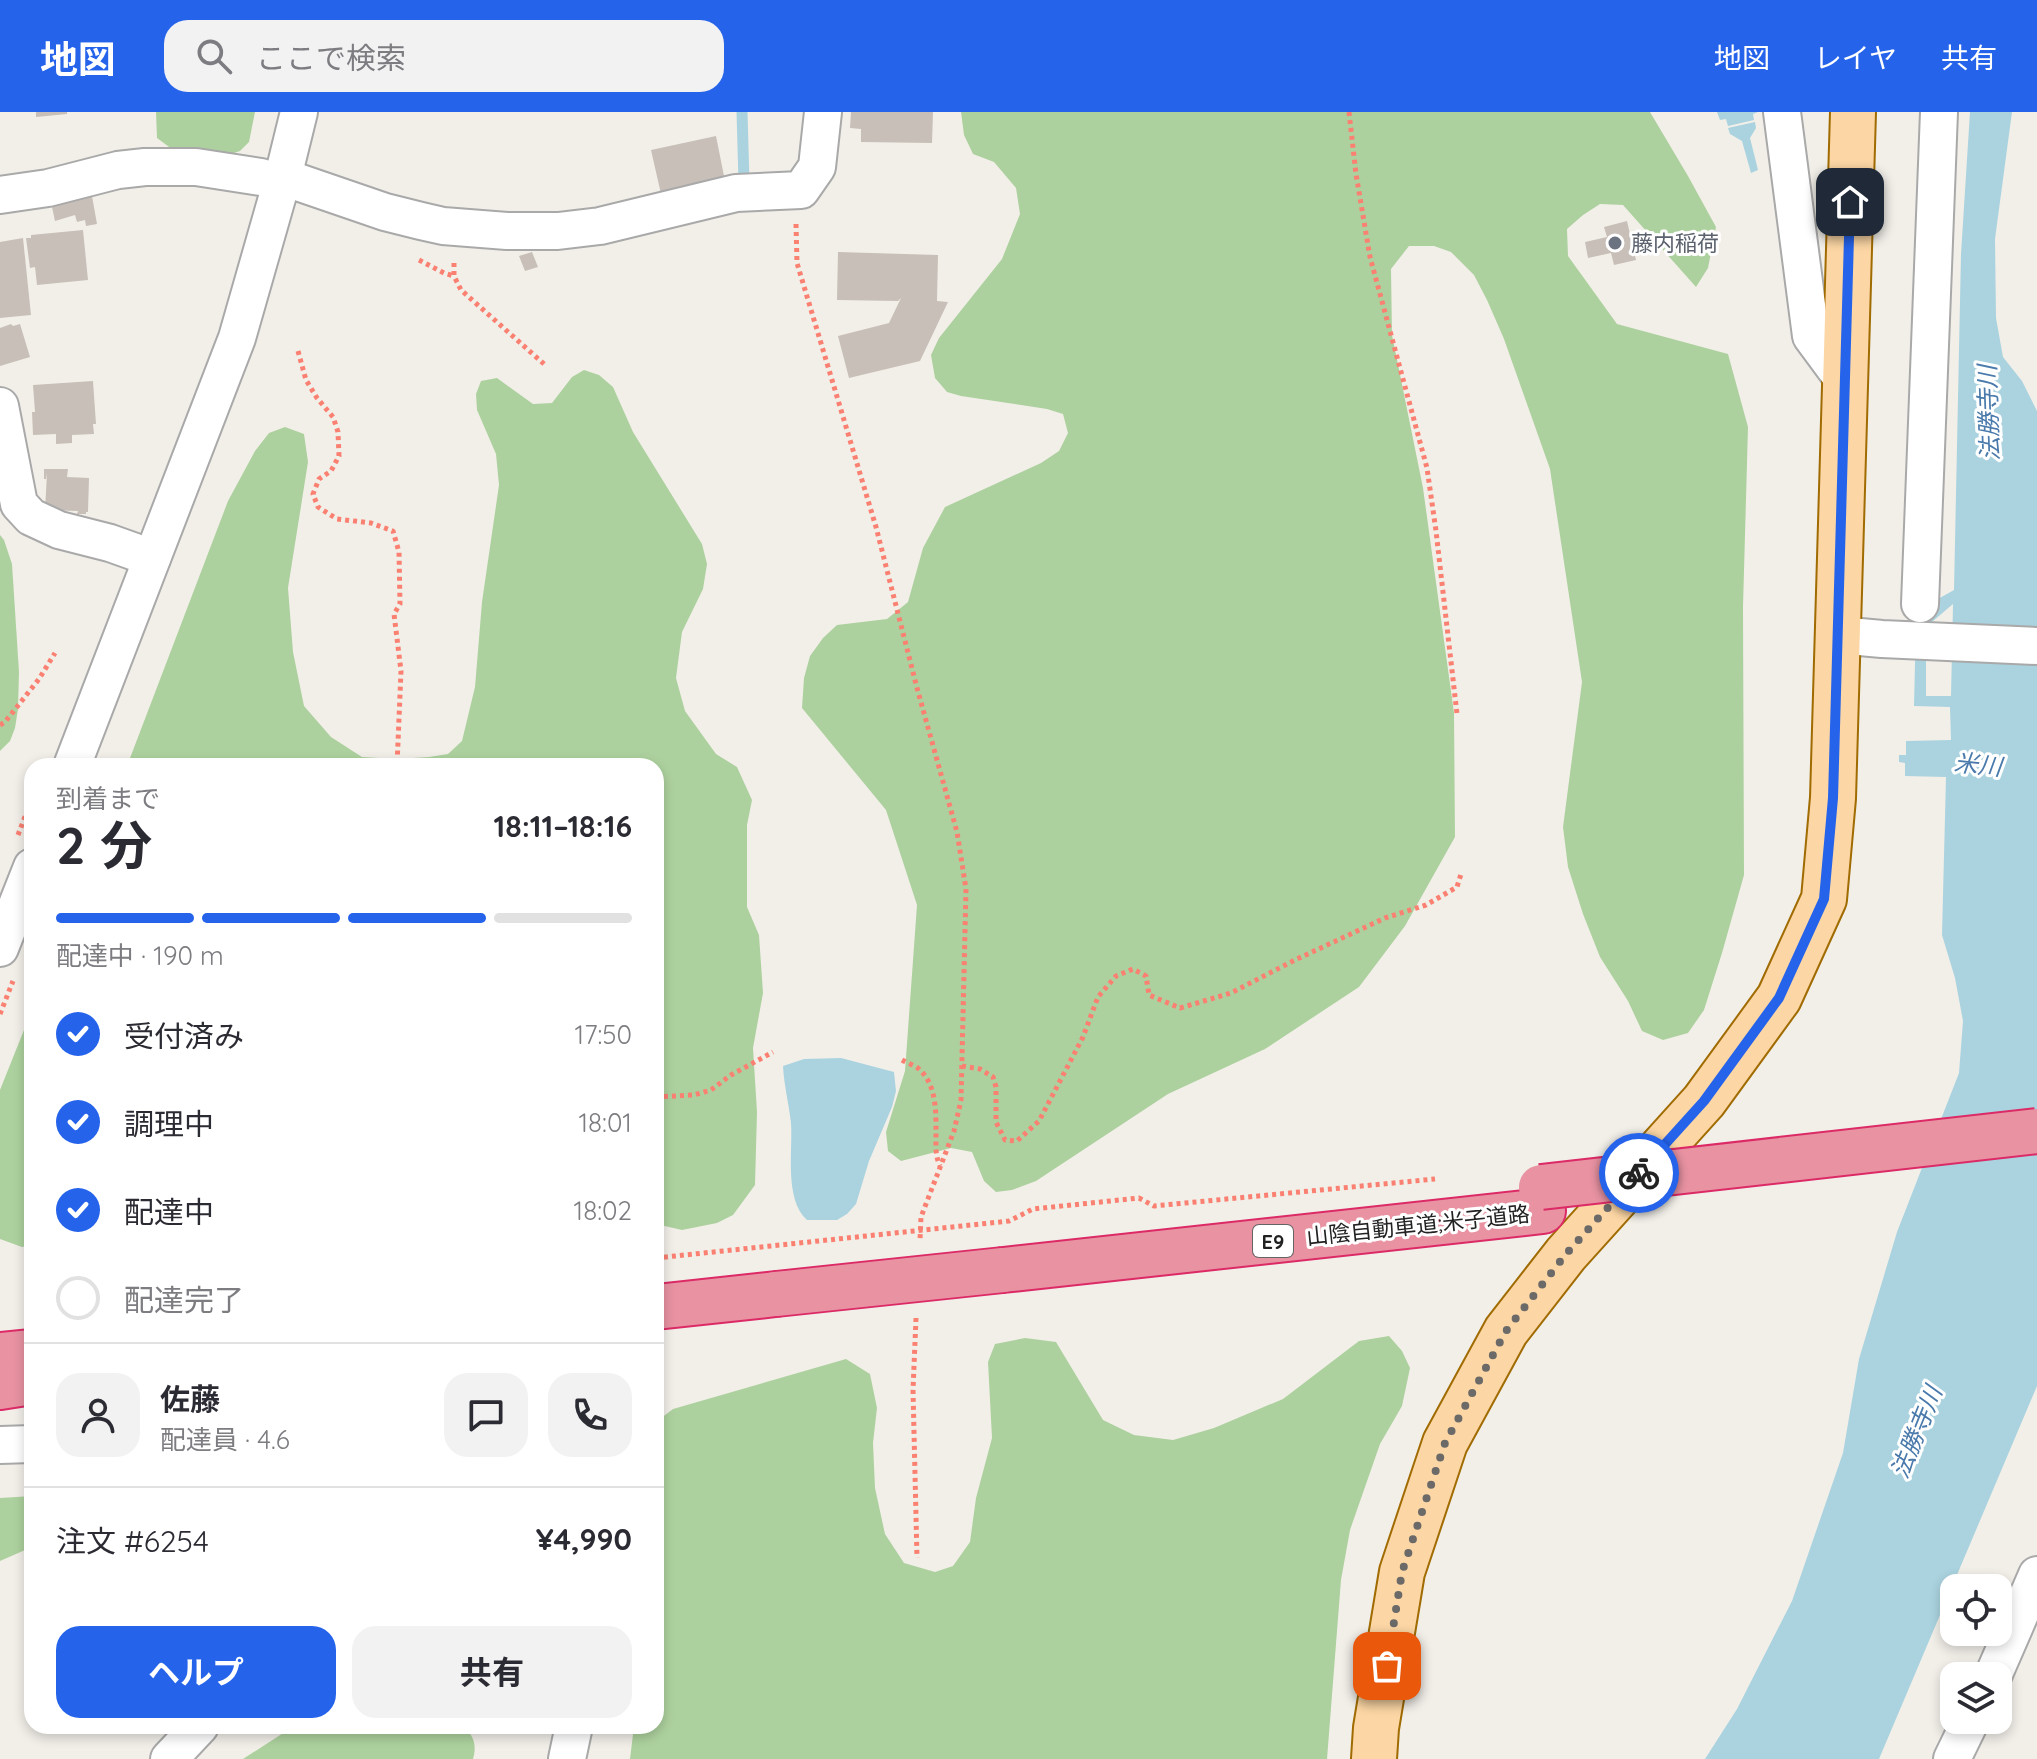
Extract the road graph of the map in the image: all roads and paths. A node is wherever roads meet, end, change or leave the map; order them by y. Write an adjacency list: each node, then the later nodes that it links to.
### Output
1 (299, 112): 7 (street)
2 (823, 112): 8 (street)
3 (1349, 112): 20 (path)
4 (1782, 112): 13 (street)
5 (1853, 112): 13 (main road)
6 (1939, 112): 16 (street)
7 (272, 177): 8 (street); 9 (street); 15 (street)
8 (795, 191): 29 (path)
9 (0, 195)
10 (407, 253): 12 (path)
11 (298, 351): 23 (path)
12 (544, 364)
13 (1845, 382): 17 (main road)
14 (0, 406): 15 (street)
15 (152, 558): 22 (street)
16 (1920, 604)
17 (1838, 635): 18 (street); 58 (main road)
18 (2037, 646)
19 (55, 653): 21 (path)
20 (1457, 714)
21 (0, 725)
22 (75, 758)
23 (397, 758)
24 (1461, 874): 29 (path)
25 (24, 887): 26 (street)
26 (0, 948)
27 (773, 1052): 30 (path)
28 (902, 1060): 33 (path)
29 (962, 1066): 33 (path)
30 (664, 1097)
31 (2037, 1131): 35 (highway, 山陰自動車道;米子道路 / E9, bridge)
32 (2037, 1154): 35 (highway, 山陰自動車道;米子道路 / E9)
33 (940, 1166): 36 (path)
34 (1437, 1179): 37 (path)
35 (1542, 1199): 38 (highway, 山陰自動車道;米子道路 / E9)
36 (920, 1249)
37 (664, 1257)
38 (775, 1283): 39 (highway, 山陰自動車道;米子道路 / E9); 40 (highway, 山陰自動車道;米子道路 / E9)
39 (664, 1284)
40 (664, 1305)
41 (917, 1312): 50 (path)
42 (24, 1353): 43 (highway)
43 (0, 1355)
44 (24, 1377): 45 (highway)
45 (0, 1379)
46 (24, 1383): 47 (highway)
47 (0, 1387)
48 (24, 1444): 49 (street)
49 (0, 1445)
50 (917, 1558)
51 (2037, 1575): 52 (street)
52 (1999, 1662)
53 (192, 1734): 56 (street)
54 (572, 1734): 57 (street)
55 (1964, 1734): 59 (street)
56 (169, 1759)
57 (567, 1759)
58 (1374, 1759)
59 (1952, 1759)

